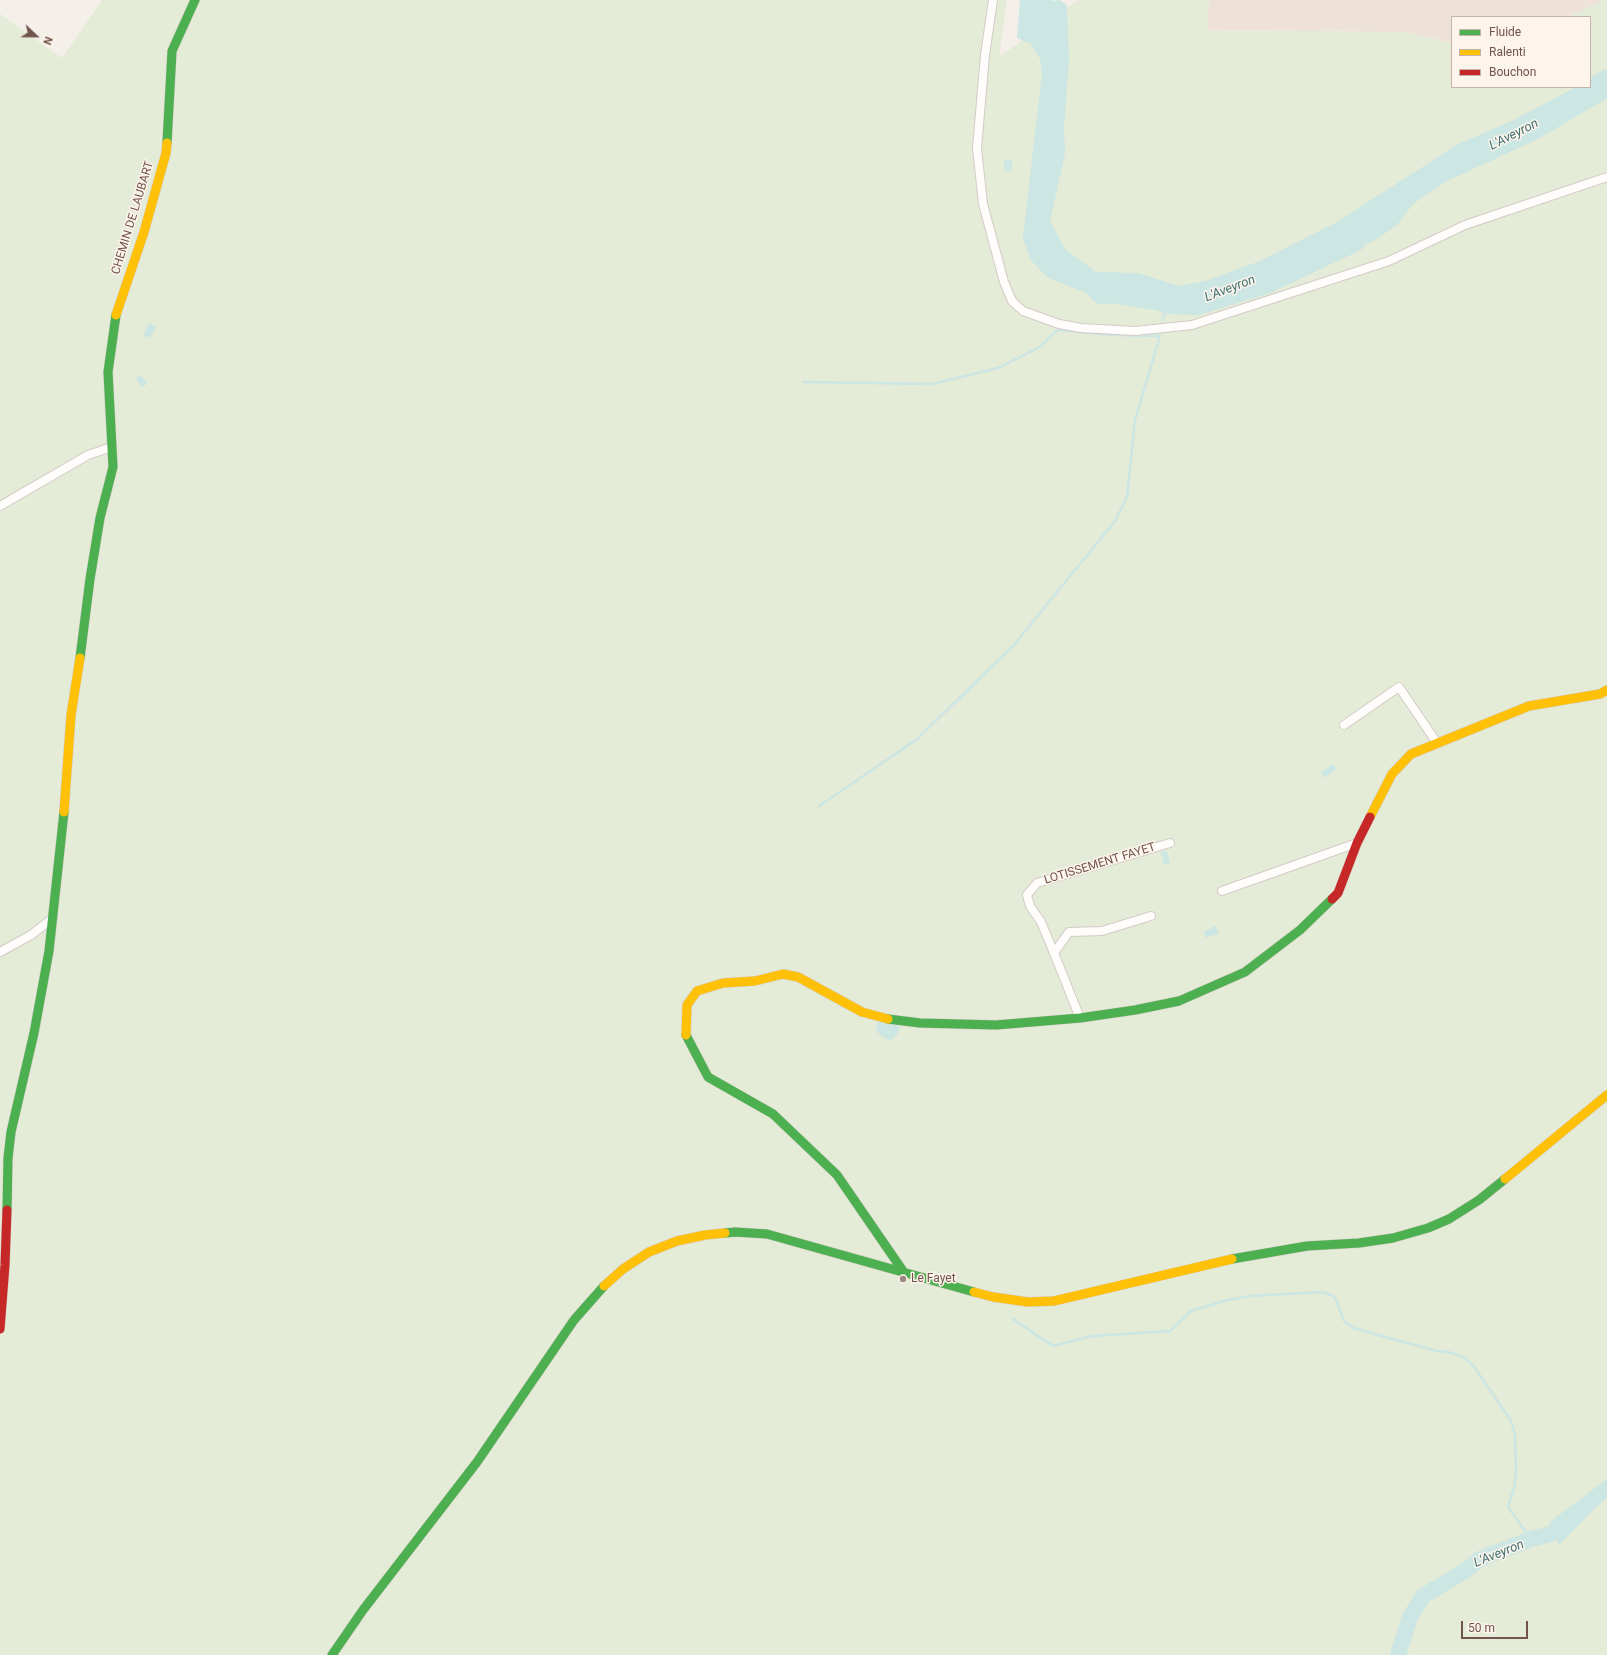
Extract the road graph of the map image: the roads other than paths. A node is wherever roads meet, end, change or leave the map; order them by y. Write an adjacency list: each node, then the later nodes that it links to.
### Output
1 (195, 0): 4 (street, CHEMIN DE LAUBART)
2 (994, 0): 3 (street)
3 (1607, 177)
4 (112, 447): 5 (street); 13 (street, CHEMIN DE LAUBART)
5 (0, 506)
6 (1607, 690): 8 (street)
7 (1344, 725): 8 (street)
8 (1437, 744): 10 (street)
9 (1170, 843): 15 (street, LOTISSEMENT FAYET)
10 (1357, 843): 11 (street); 16 (street)
11 (1222, 891)
12 (1150, 916): 15 (street)
13 (53, 918): 14 (street); 19 (street, CHEMIN DE LAUBART)
14 (0, 952)
15 (1054, 953): 16 (street, LOTISSEMENT FAYET)
16 (1080, 1018): 18 (street)
17 (1607, 1094): 18 (street)
18 (903, 1271): 20 (street)
19 (0, 1329)
20 (332, 1655)

